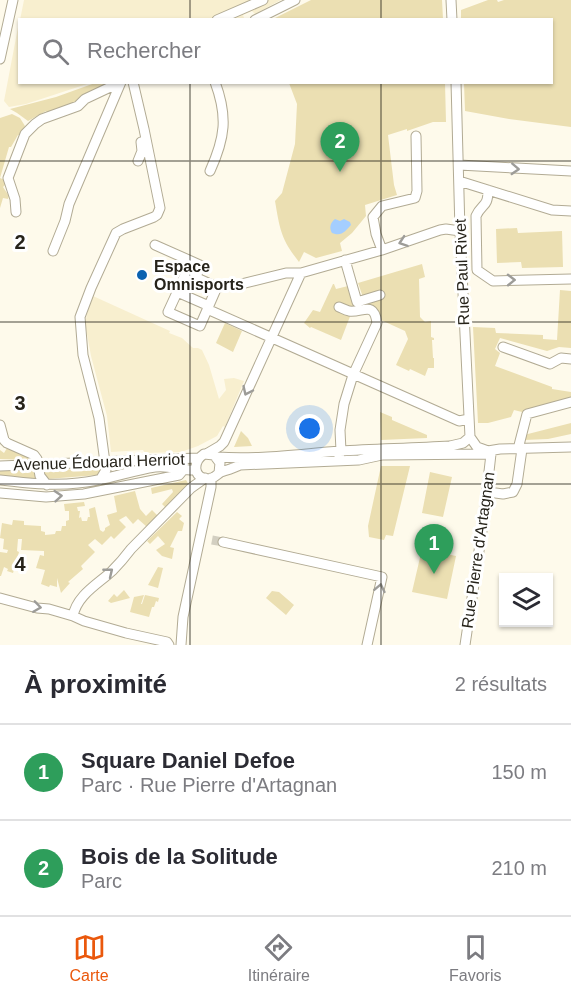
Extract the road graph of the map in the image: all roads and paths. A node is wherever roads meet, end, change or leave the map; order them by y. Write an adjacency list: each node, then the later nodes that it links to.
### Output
1 (13, 0): 8 (street)
2 (263, 0): 5 (street)
3 (295, 0): 6 (street)
4 (451, 0): 7 (street)
5 (222, 18)
6 (259, 18)
7 (452, 18)
8 (0, 59)
9 (117, 84): 23 (street)
10 (120, 84): 26 (street)
11 (133, 84): 14 (street)
12 (215, 84): 18 (street)
13 (456, 84): 17 (street, Rue Paul Rivet)
14 (144, 129): 16 (street); 51 (street)
15 (416, 136): 27 (street)
16 (138, 161)
17 (459, 165): 19 (street, one-way to 19); 20 (street, Rue Paul Rivet)
18 (210, 171)
19 (571, 171)
20 (459, 181): 21 (street); 24 (street, Rue Paul Rivet)
21 (488, 190): 22 (street); 31 (street, one-way to 31)
22 (571, 211)
23 (16, 212)
24 (460, 231): 27 (street, one-way to 27); 42 (street, Rue Paul Rivet)
25 (155, 245): 30 (street)
26 (53, 250)
27 (382, 250): 28 (street)
28 (345, 261): 29 (street); 34 (street)
29 (301, 273): 32 (street); 37 (street)
30 (196, 278): 32 (street); 33 (street)
31 (571, 279)
32 (217, 287): 36 (street)
33 (177, 292): 36 (street); 36 (street)
34 (380, 295)
35 (339, 307): 40 (street)
36 (208, 308): 37 (street)
37 (272, 338): 40 (street); 49 (street, one-way to 49)
38 (503, 347): 39 (street)
39 (571, 359)
40 (353, 375): 42 (street); 47 (street)
41 (571, 402): 46 (street)
42 (469, 419): 44 (street, Rue Paul Rivet)
43 (0, 425): 53 (street)
44 (470, 437): 47 (street); 48 (street)
45 (571, 447): 46 (street)
46 (520, 449): 48 (street); 61 (street)
47 (341, 451): 49 (street); 52 (street)
48 (489, 453): 52 (street); 61 (street, Rue Pierre d'Artagnan)
49 (212, 455): 50 (street); 57 (street)
50 (198, 458): 51 (street, Avenue Édouard Herriot); 56 (street)
51 (104, 461): 53 (street, Avenue Édouard Herriot); 59 (street)
52 (296, 462): 57 (street)
53 (39, 465): 54 (street, Avenue Édouard Herriot); 60 (street)
54 (0, 466)
55 (184, 469): 56 (street, Avenue Édouard Herriot); 59 (street, Avenue Édouard Herriot); 62 (street, one-way to 55)
56 (196, 470): 57 (street)
57 (212, 476): 65 (street, one-way to 57); 67 (street)
58 (0, 480): 60 (street, Avenue Édouard Herriot)
59 (100, 480): 60 (street, Avenue Édouard Herriot)
60 (47, 485)
61 (488, 492): 69 (street, Rue Pierre d'Artagnan)
62 (0, 493)
63 (223, 542): 68 (street, one-way to 63)
64 (0, 598): 65 (street, one-way to 65)
65 (73, 616): 66 (street)
66 (169, 645)
67 (181, 645)
68 (367, 645)
69 (465, 645)

